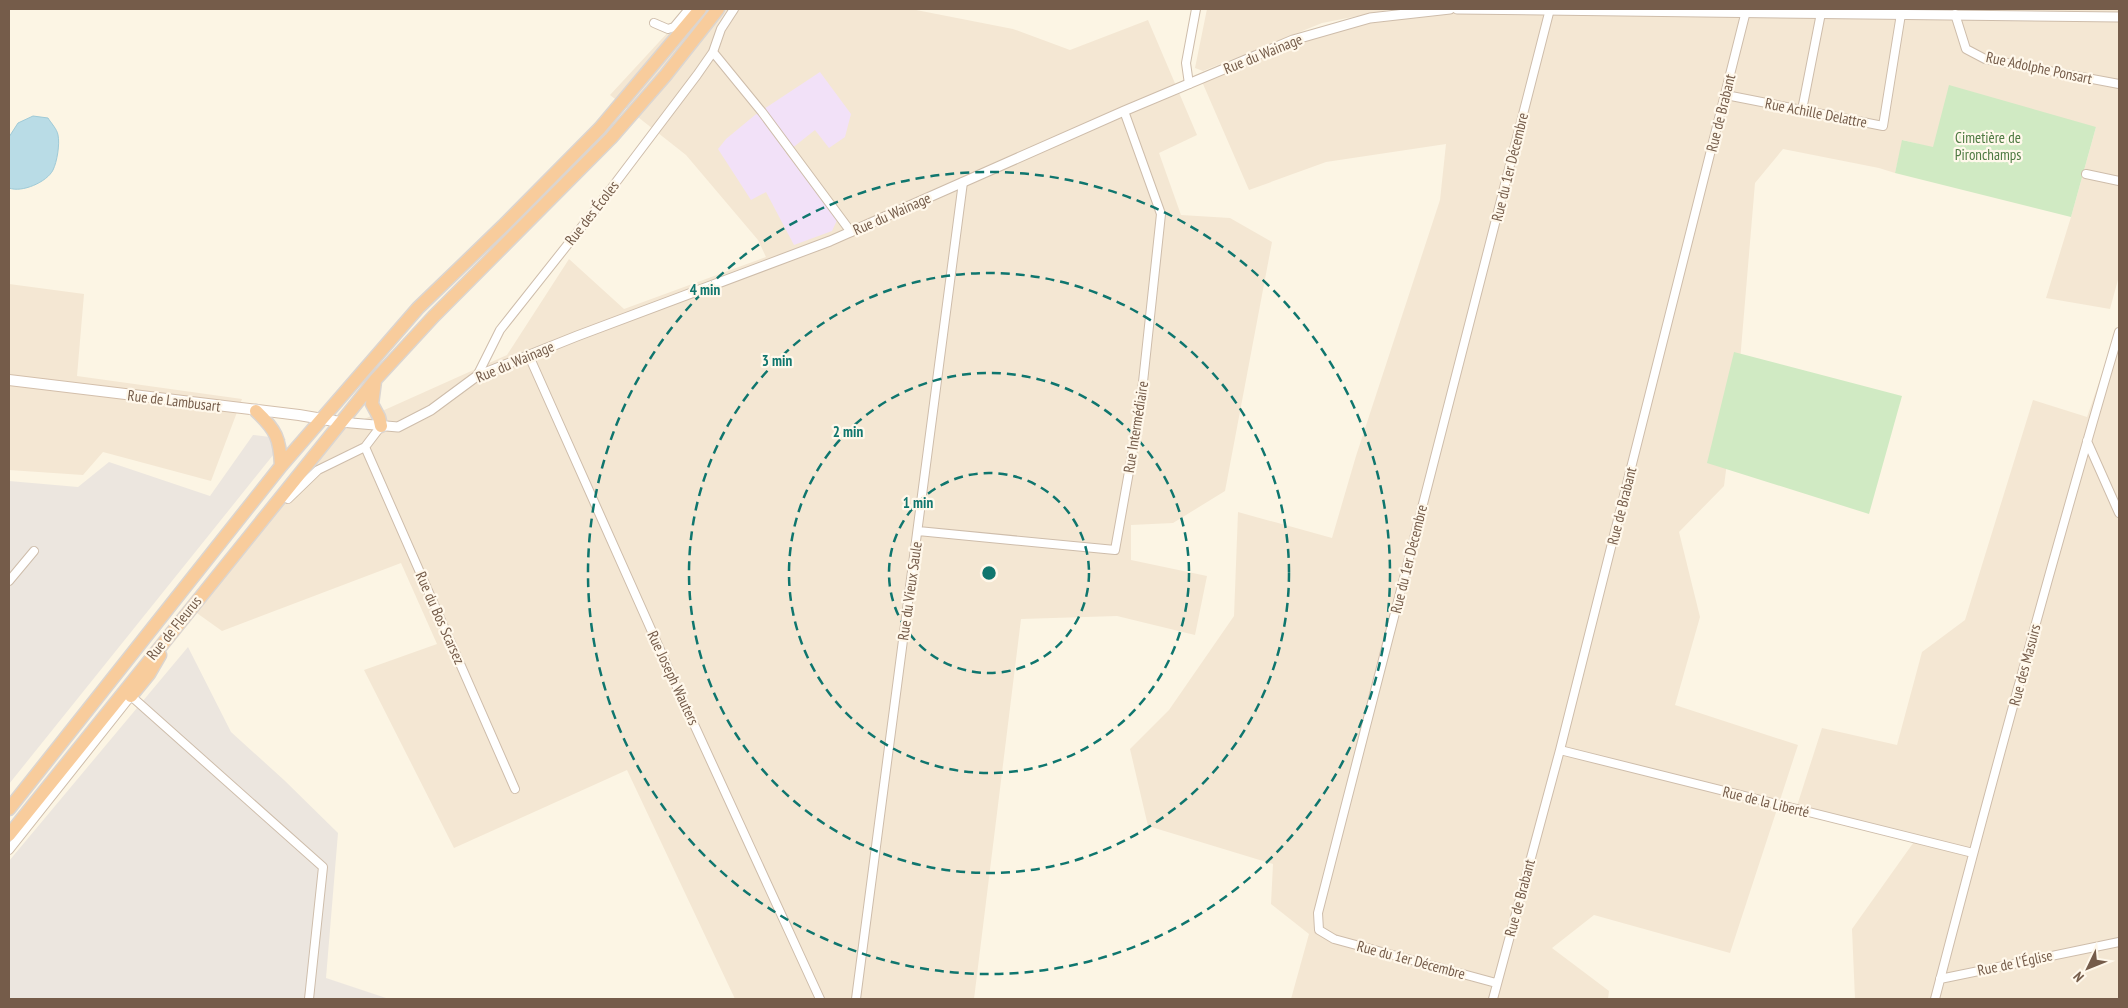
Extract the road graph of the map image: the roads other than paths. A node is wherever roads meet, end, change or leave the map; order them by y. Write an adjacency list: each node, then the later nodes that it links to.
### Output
1 (689, 9): 15 (street)
2 (700, 9): 32 (highway, Rue de Fleurus)
3 (718, 9): 29 (highway, Rue de Fleurus)
4 (734, 9): 16 (street, Rue des Écoles)
5 (1196, 9): 17 (street)
6 (1450, 9): 17 (street, Rue du Wainage)
7 (1457, 9): 8 (street)
8 (1550, 9): 9 (street); 53 (street, Rue du 1er Décembre)
9 (1594, 10): 10 (street)
10 (1746, 11): 11 (street); 19 (street, Rue de Brabant)
11 (1820, 13): 12 (street); 20 (street)
12 (1901, 14): 13 (street); 20 (street, Rue Achille Delattre)
13 (1955, 14): 14 (street); 18 (street, Rue Adolphe Ponsart)
14 (2119, 17)
15 (654, 23)
16 (713, 52): 25 (street); 28 (street, Rue des Écoles)
17 (1189, 84): 21 (street, Rue du Wainage)
18 (2119, 84)
19 (1726, 95): 20 (street, Rue Achille Delattre); 45 (street, Rue de Brabant)
20 (1802, 110)
21 (1124, 111): 24 (street, Rue du Wainage); 40 (street, Rue Intermédiaire)
22 (2086, 174): 23 (street)
23 (2119, 181)
24 (963, 182): 25 (street, Rue du Wainage); 40 (street, Rue du Vieux Saule)
25 (851, 232): 27 (street, Rue du Wainage)
26 (2119, 332): 35 (street, Rue des Masuirs)
27 (529, 356): 28 (street, Rue du Wainage); 55 (street, Rue Joseph Wauters)
28 (477, 376): 34 (street, Rue du Wainage)
29 (376, 379): 33 (highway, Rue de Fleurus); 34 (highway)
30 (9, 380): 31 (main road, Rue de Lambusart)
31 (256, 411): 32 (main road, Rue de Lambusart); 37 (highway)
32 (322, 419): 33 (main road, Rue de Lambusart); 37 (highway, Rue de Fleurus)
33 (340, 422): 34 (street, Rue du Wainage); 43 (highway, Rue de Fleurus)
34 (381, 426): 36 (street)
35 (2087, 441): 39 (street); 50 (street, Rue des Masuirs)
36 (365, 447): 38 (street); 46 (street, Rue du Bos Scarsez)
37 (282, 466): 47 (highway, Rue de Fleurus)
38 (288, 499)
39 (2119, 513)
40 (918, 532): 56 (street, Rue du Vieux Saule)
41 (34, 551): 42 (street)
42 (9, 581)
43 (164, 640): 44 (highway); 48 (highway, Rue de Fleurus)
44 (131, 696): 49 (street); 54 (street)
45 (1560, 750): 50 (street, Rue de la Liberté); 53 (street, Rue de Brabant)
46 (515, 789)
47 (9, 809)
48 (9, 835)
49 (9, 850)
50 (1973, 853): 52 (street, Rue des Masuirs)
51 (2119, 942): 52 (street, Rue de l'Église)
52 (1940, 979): 58 (street, Rue des Masuirs)
53 (1496, 983): 57 (street, Rue de Brabant)
54 (309, 999)
55 (820, 999)
56 (856, 999)
57 (1492, 999)
58 (1935, 999)

